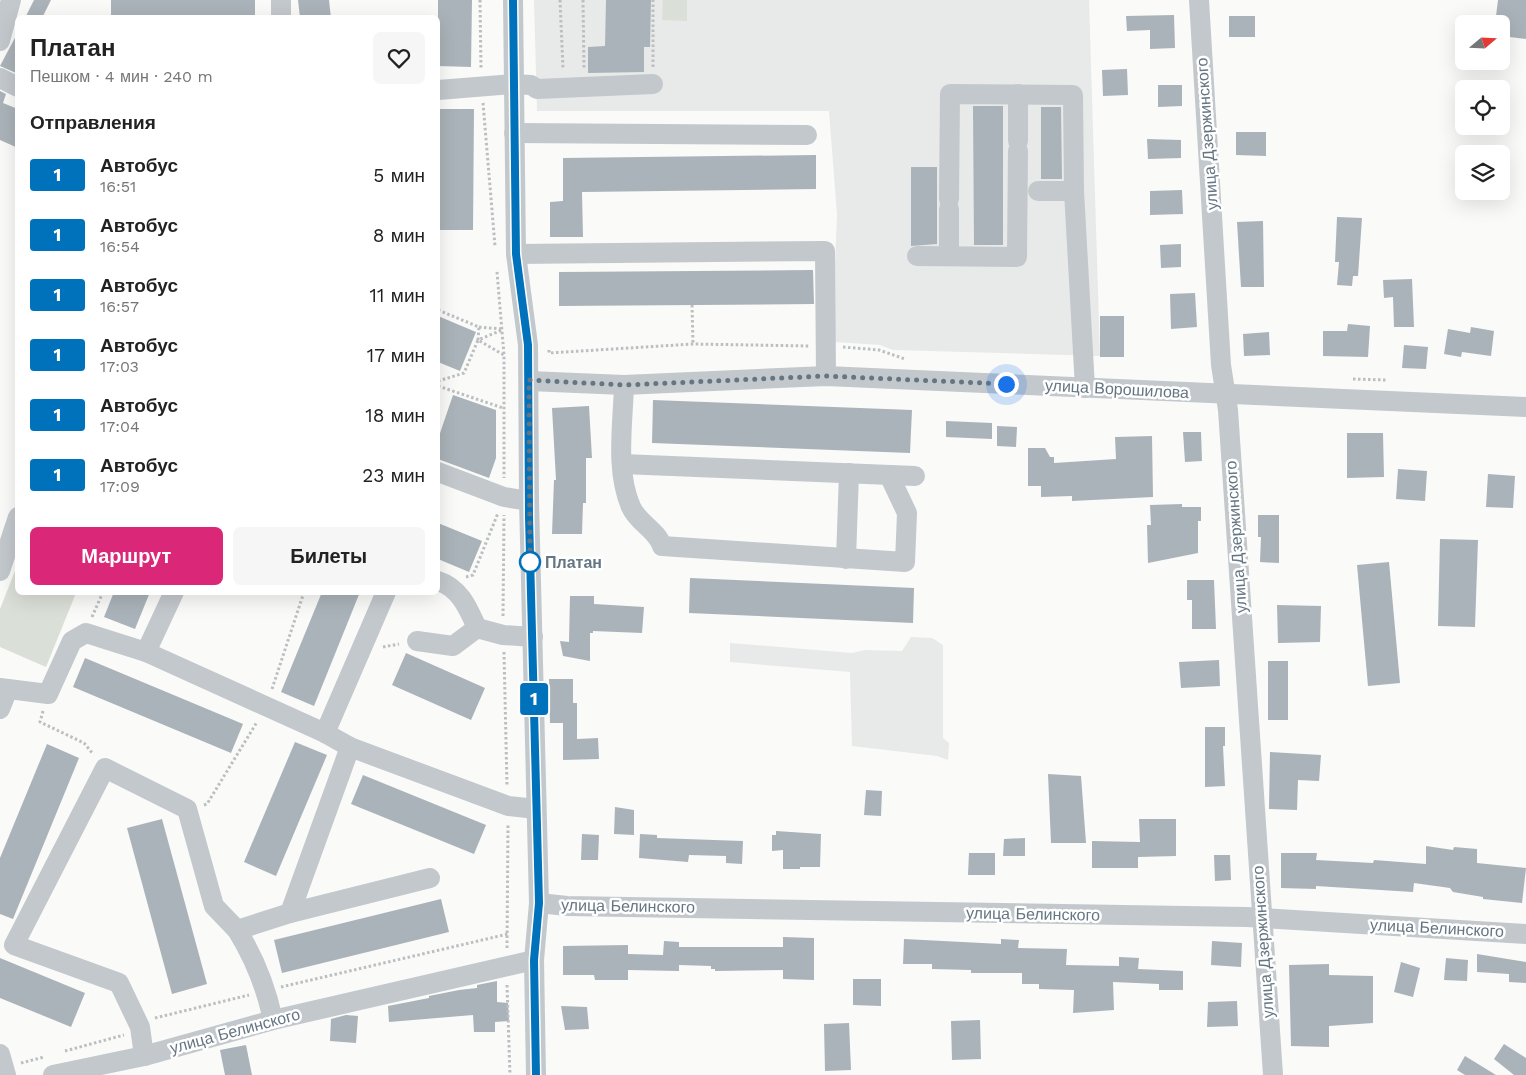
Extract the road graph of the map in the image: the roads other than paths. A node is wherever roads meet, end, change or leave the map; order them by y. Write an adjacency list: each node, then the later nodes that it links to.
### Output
1 (11, 0): 6 (street)
2 (281, 0): 5 (street)
3 (513, 0): 8 (street)
4 (1199, 0): 24 (street, улица Дзержинского)
5 (281, 15)
6 (0, 41)
7 (0, 78): 10 (street)
8 (513, 84): 9 (street); 11 (street); 13 (street)
9 (653, 84)
10 (15, 86)
11 (440, 90)
12 (1018, 94): 16 (street); 19 (street); 19 (street)
13 (514, 133): 14 (street); 17 (street)
14 (807, 135)
15 (1038, 191): 16 (street)
16 (1074, 192): 23 (street)
17 (516, 254): 20 (street); 21 (street)
18 (917, 256): 19 (street)
19 (949, 256)
20 (826, 376): 22 (street, улица Ворошилова); 23 (street, улица Ворошилова)
21 (529, 380): 22 (street, улица Ворошилова); 31 (street)
22 (624, 385): 26 (street)
23 (1085, 388): 24 (street, улица Ворошилова)
24 (1226, 394): 25 (street, улица Ворошилова); 50 (street, улица Дзержинского)
25 (1526, 407)
26 (622, 464): 28 (street); 33 (street)
27 (440, 473): 31 (street)
28 (849, 473): 29 (street); 33 (street)
29 (889, 475): 30 (street); 33 (street)
30 (915, 476)
31 (529, 500): 39 (street)
32 (15, 526): 34 (street)
33 (846, 559)
34 (0, 571)
35 (442, 582): 38 (street)
36 (173, 595): 41 (street)
37 (385, 595): 44 (street)
38 (477, 628): 39 (street); 40 (street)
39 (533, 637): 46 (street)
40 (417, 641)
41 (146, 652): 42 (street); 44 (street)
42 (4, 688): 43 (street)
43 (0, 709)
44 (325, 733): 45 (street)
45 (350, 747): 46 (street); 49 (street)
46 (536, 809): 48 (street)
47 (430, 878): 49 (street)
48 (539, 903): 50 (street, улица Белинского); 54 (street)
49 (290, 913): 51 (street)
50 (1262, 918): 52 (street, улица Белинского); 59 (street, улица Дзержинского)
51 (237, 930): 53 (street); 55 (street)
52 (1526, 934)
53 (7, 942): 56 (street)
54 (534, 960): 55 (street, улица Белинского); 58 (street)
55 (273, 1020): 56 (street, улица Белинского)
56 (144, 1056): 57 (street, улица Белинского)
57 (53, 1075)
58 (536, 1075)
59 (1272, 1075)

